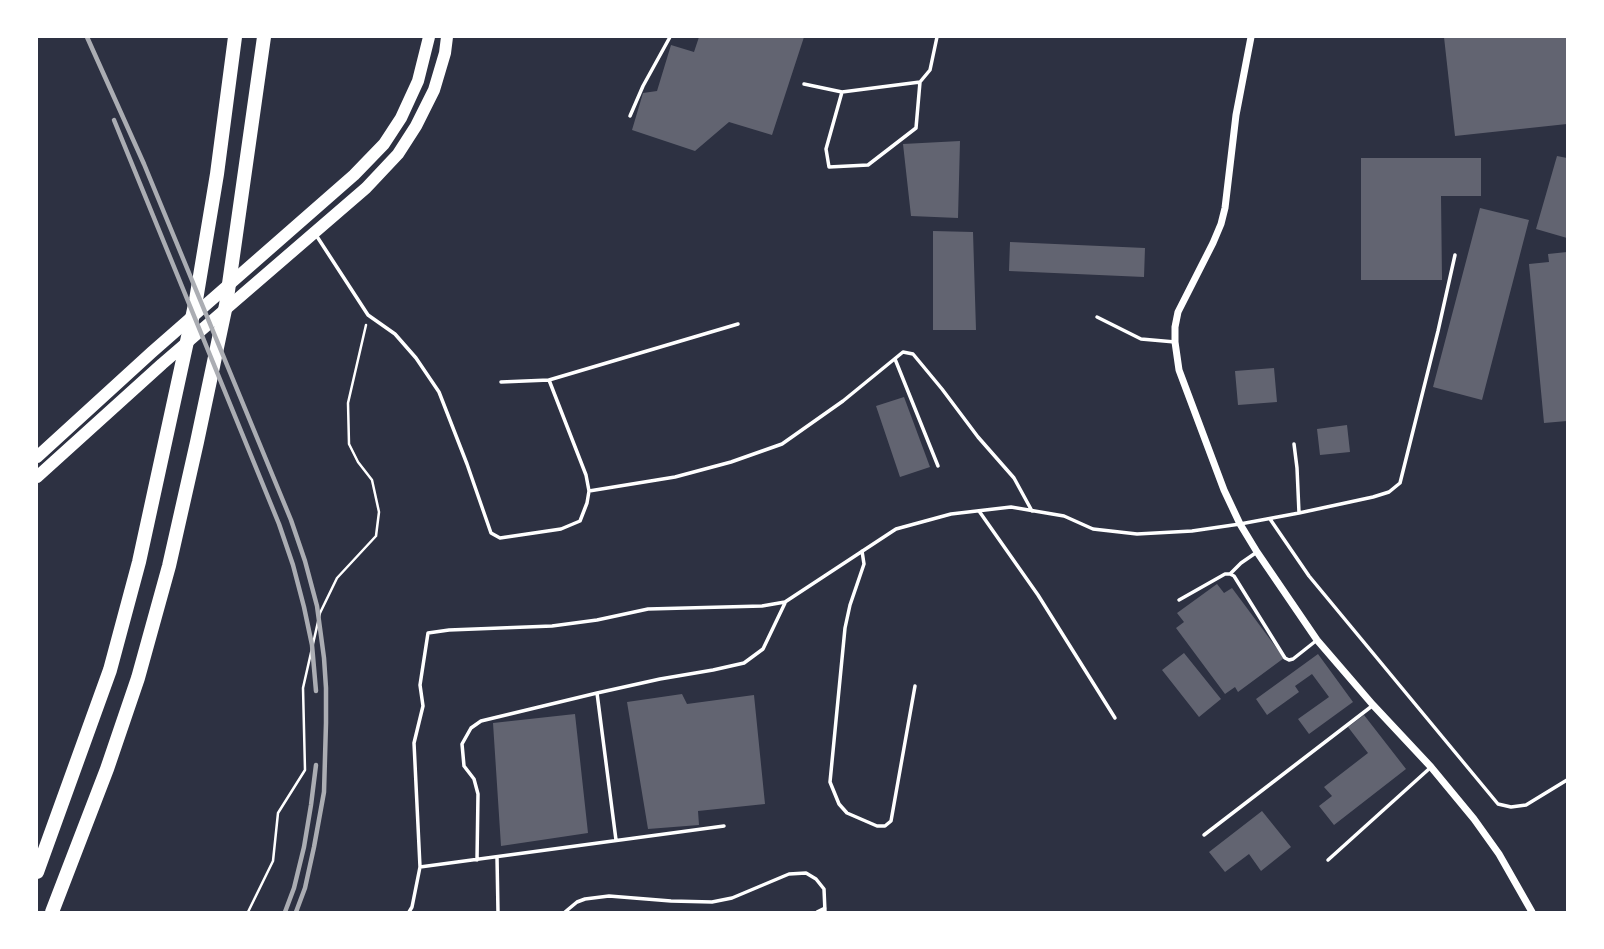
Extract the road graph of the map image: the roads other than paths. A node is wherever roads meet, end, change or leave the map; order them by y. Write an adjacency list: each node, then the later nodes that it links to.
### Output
1 (235, 37): 49 (highway)
2 (264, 37): 51 (highway)
3 (429, 37): 21 (main road)
4 (447, 37): 12 (main road)
5 (670, 37): 11 (lane)
6 (937, 37): 8 (lane)
7 (1251, 37): 16 (street)
8 (920, 82): 10 (lane); 10 (lane)
9 (804, 84): 10 (lane)
10 (842, 92)
11 (630, 116)
12 (315, 233): 23 (main road); 24 (lane)
13 (1455, 256): 27 (lane)
14 (1097, 317): 16 (lane)
15 (738, 324): 18 (lane)
16 (1175, 342): 29 (street)
17 (895, 359): 22 (lane); 24 (lane); 26 (lane)
18 (549, 380): 19 (lane); 24 (lane)
19 (501, 382)
20 (1294, 444): 27 (lane)
21 (37, 457)
22 (938, 466)
23 (37, 477)
24 (589, 491)
25 (979, 511): 26 (lane); 30 (lane); 39 (lane)
26 (1032, 511): 29 (lane)
27 (1299, 513): 28 (lane)
28 (1269, 518): 29 (lane); 41 (lane)
29 (1240, 524): 31 (street)
30 (862, 551): 34 (lane); 36 (lane)
31 (1256, 552): 32 (lane); 35 (street)
32 (1230, 574): 33 (lane); 35 (lane)
33 (1179, 600)
34 (785, 602): 37 (lane); 48 (lane)
35 (1317, 640): 38 (street)
36 (915, 686)
37 (597, 693): 44 (lane); 46 (lane)
38 (1373, 705): 40 (street); 43 (lane)
39 (1115, 718)
40 (1431, 767): 47 (lane); 56 (street)
41 (1567, 780)
42 (724, 826): 44 (lane)
43 (1204, 835)
44 (616, 840): 45 (lane)
45 (497, 857): 46 (lane); 53 (lane)
46 (477, 860): 48 (lane)
47 (1328, 860)
48 (420, 867): 52 (lane)
49 (37, 872)
50 (825, 910): 54 (lane); 55 (lane)
51 (52, 912)
52 (409, 912)
53 (498, 912)
54 (565, 912)
55 (817, 912)
56 (1532, 912)

